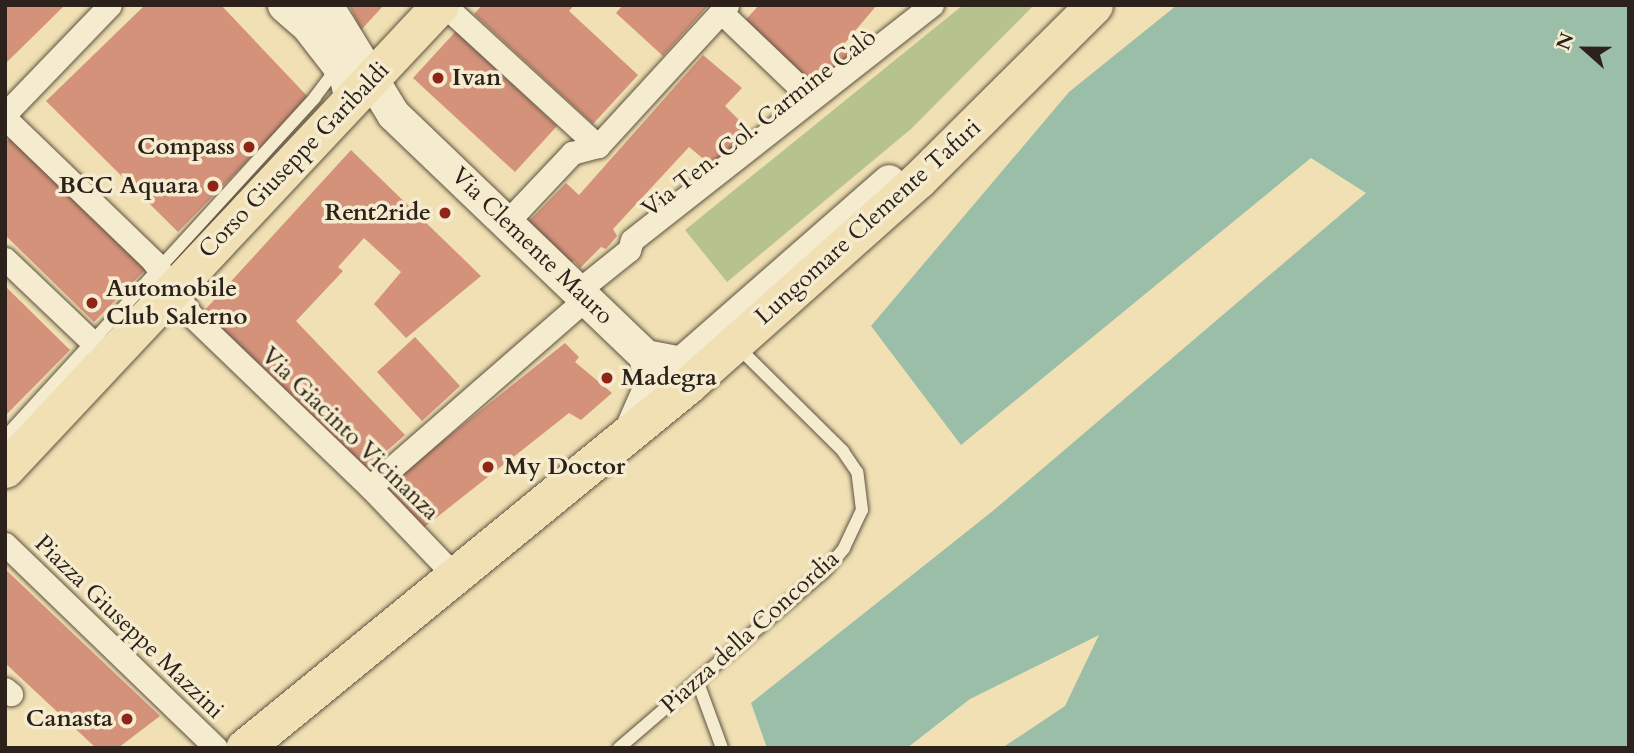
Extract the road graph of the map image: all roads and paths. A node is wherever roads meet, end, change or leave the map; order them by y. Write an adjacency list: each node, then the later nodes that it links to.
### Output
1 (110, 5): 13 (street)
2 (284, 5): 10 (main road)
3 (326, 5): 10 (main road)
4 (442, 5): 10 (main road, Corso Giuseppe Garibaldi); 14 (street)
5 (932, 5): 12 (street, Via Ten. Col. Carmine Calò)
6 (952, 5): 16 (street, Via Ten. Col. Carmine Calò)
7 (1070, 5): 22 (main road, Lungomare Clemente Tafuri)
8 (1094, 5): 20 (main road, Lungomare Clemente Tafuri)
9 (724, 9): 12 (street); 14 (street)
10 (350, 77): 11 (lane); 11 (lane); 15 (main road, Via Clemente Mauro); 18 (main road, Corso Giuseppe Garibaldi)
11 (315, 97): 18 (lane)
12 (811, 98): 16 (street, Via Ten. Col. Carmine Calò)
13 (5, 116): 18 (street, Via Giacinto Vicinanza)
14 (598, 146): 15 (street)
15 (507, 222): 19 (main road, Via Clemente Mauro)
16 (629, 250): 19 (street, Via Ten. Col. Carmine Calò)
17 (5, 259): 21 (street)
18 (164, 282): 21 (main road, Corso Giuseppe Garibaldi); 26 (street, Via Giacinto Vicinanza)
19 (583, 294): 22 (main road, Via Clemente Mauro); 26 (street, Via Ten. Col. Carmine Calò)
20 (734, 344): 23 (main road, Lungomare Clemente Tafuri); 29 (lane, Piazza della Concordia)
21 (99, 349): 24 (lane); 25 (main road, Corso Giuseppe Garibaldi)
22 (645, 356): 23 (main road)
23 (632, 427): 28 (main road)
24 (5, 437)
25 (5, 469)
26 (370, 487): 28 (street, Via Giacinto Vicinanza)
27 (5, 544): 30 (street, Piazza Giuseppe Mazzini)
28 (455, 576): 31 (main road)
29 (697, 680): 32 (lane, Piazza della Concordia); 33 (lane)
30 (216, 748)
31 (244, 748)
32 (619, 748)
33 (722, 748)

